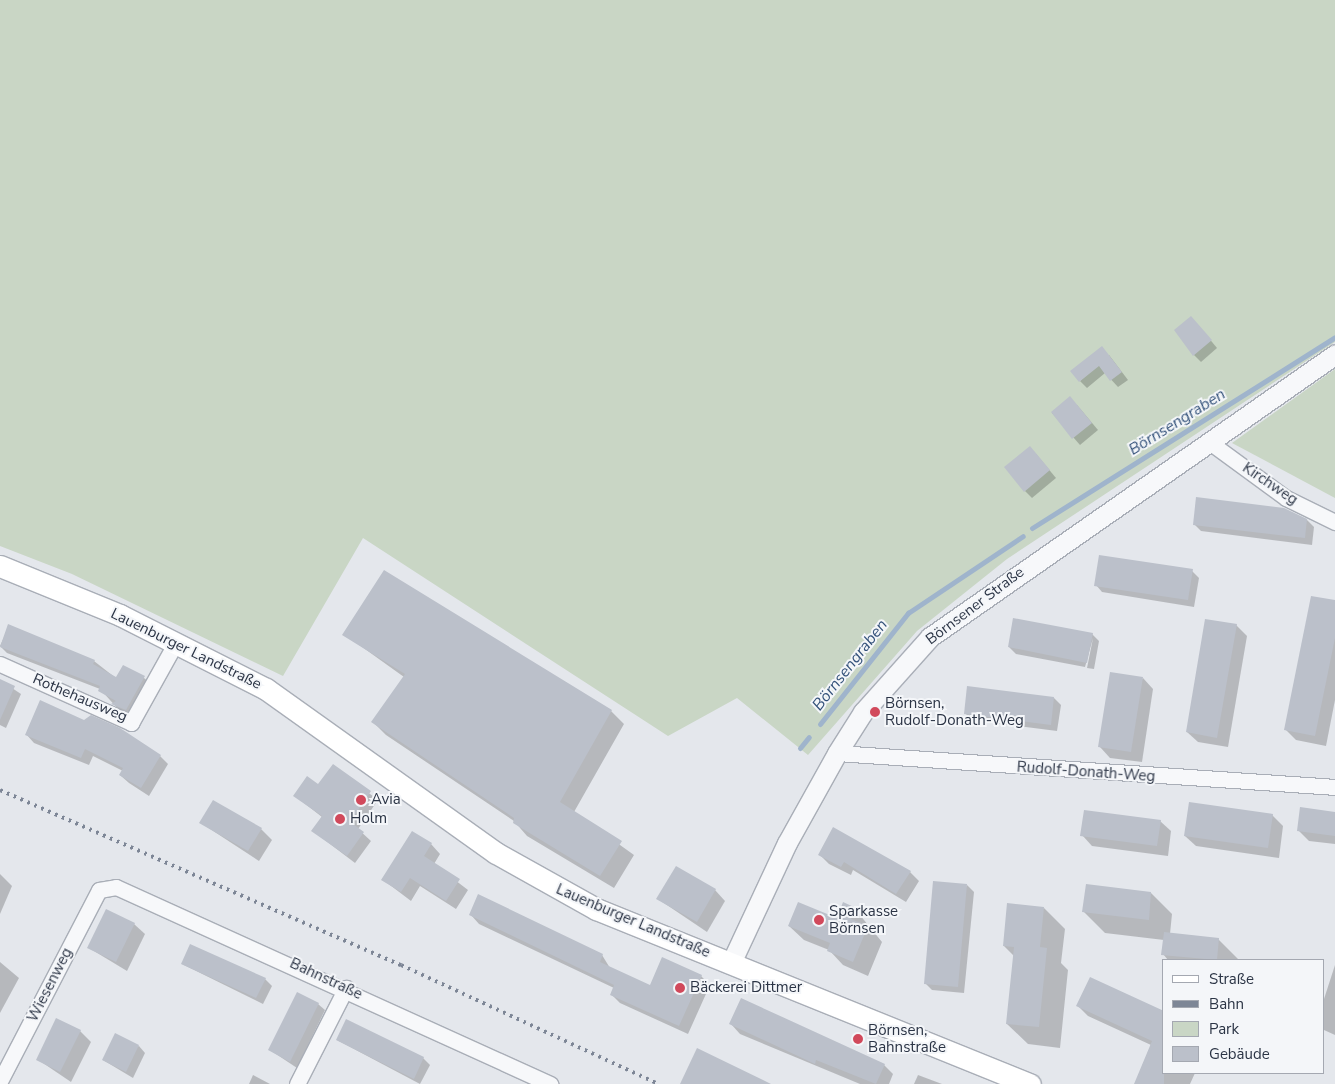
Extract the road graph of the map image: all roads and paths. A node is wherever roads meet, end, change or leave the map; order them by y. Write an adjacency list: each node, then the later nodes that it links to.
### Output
1 (1335, 354): 2 (street, Börnsener Straße)
2 (1208, 441): 3 (street, Kirchweg); 7 (street, Börnsener Straße)
3 (1335, 522)
4 (0, 566): 5 (main road, Lauenburger Landstraße)
5 (176, 642): 6 (street, Rothehausweg); 10 (main road, Lauenburger Landstraße)
6 (0, 664)
7 (837, 753): 8 (street, Rudolf-Donath-Weg); 10 (street, Börnsener Straße)
8 (1335, 787)
9 (99, 890): 11 (street, Bahnstraße); 12 (street, Wiesenweg)
10 (731, 963): 15 (main road, Lauenburger Landstraße)
11 (346, 988): 13 (street); 14 (street, Bahnstraße)
12 (0, 1081)
13 (297, 1084)
14 (550, 1084)
15 (1030, 1084)

